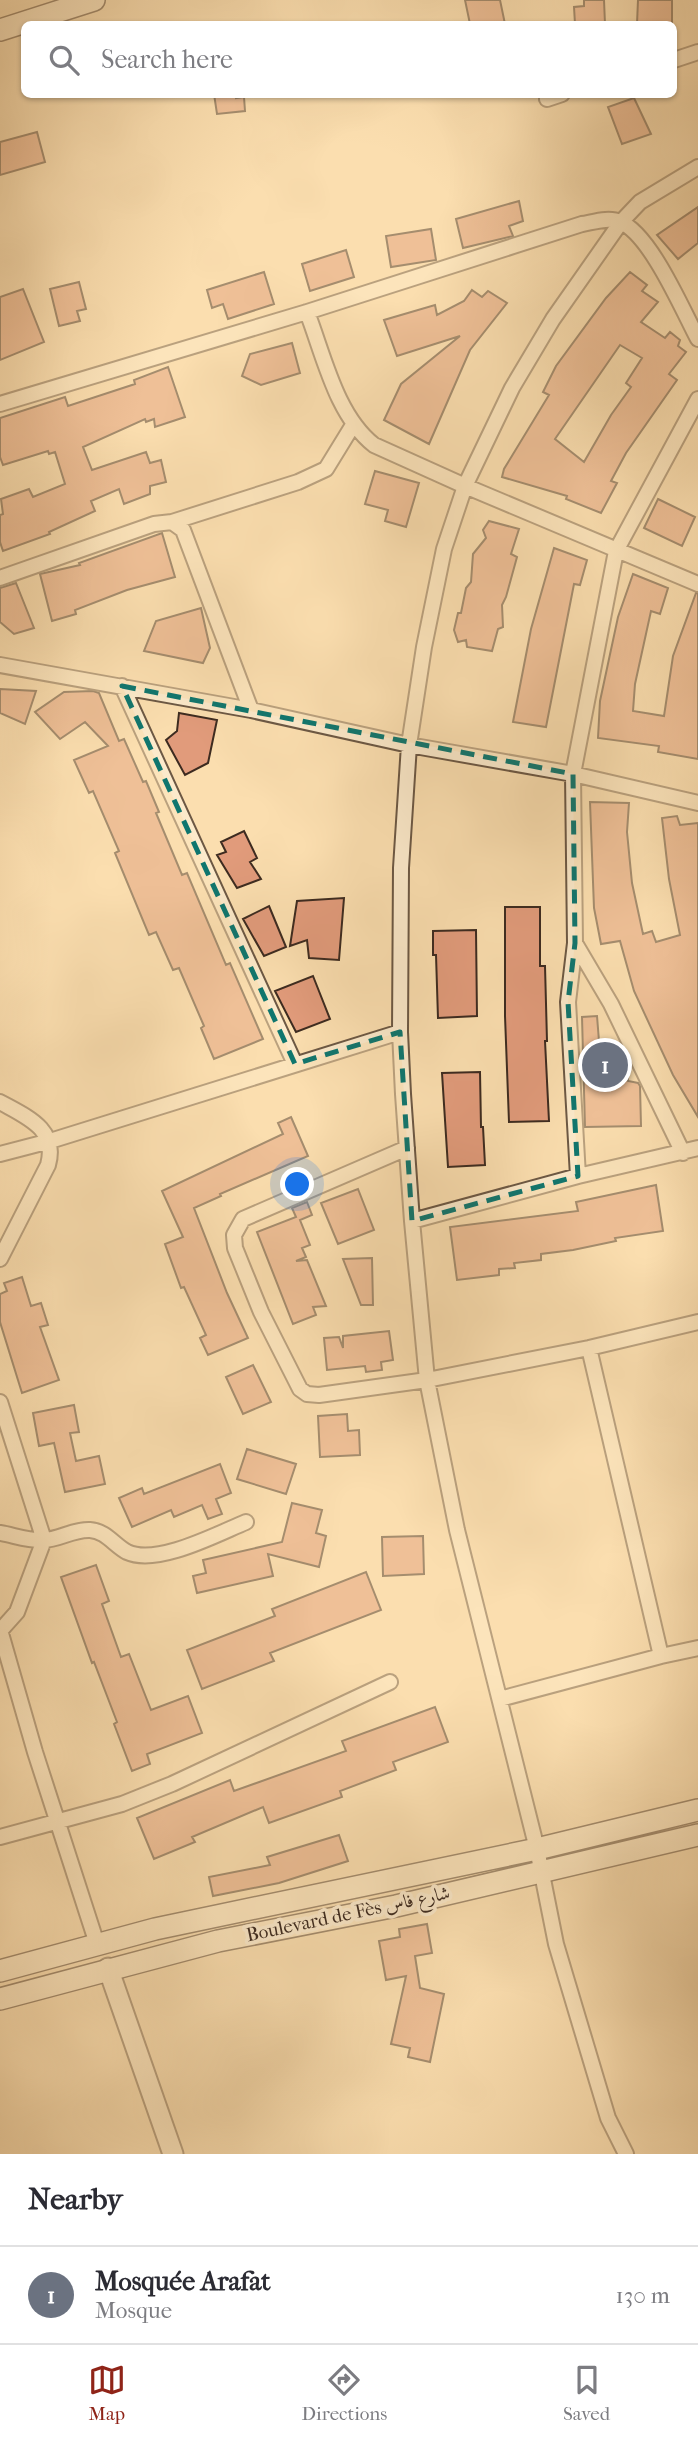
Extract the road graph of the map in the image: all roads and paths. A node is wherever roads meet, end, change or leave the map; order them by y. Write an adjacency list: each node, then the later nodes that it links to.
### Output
1 (94, 0): 2 (main road)
2 (28, 21)
3 (21, 23): 4 (main road)
4 (0, 30)
5 (698, 52): 6 (street)
6 (677, 59)
7 (698, 167): 8 (street)
8 (621, 222): 9 (street); 10 (street); 14 (street)
9 (307, 312): 12 (street); 13 (street)
10 (698, 340)
11 (698, 399): 16 (street)
12 (0, 404)
13 (353, 425): 14 (street); 15 (street)
14 (465, 486): 16 (street); 22 (street)
15 (172, 522): 17 (street); 21 (street)
16 (616, 551): 18 (street); 23 (street)
17 (0, 578)
18 (698, 584)
19 (0, 665): 20 (street)
20 (122, 686): 21 (street); 27 (street)
21 (251, 710): 22 (street)
22 (409, 745): 23 (street); 26 (street)
23 (573, 774): 24 (street); 25 (street)
24 (698, 803)
25 (575, 943): 32 (street); 34 (street)
26 (400, 1032): 27 (street); 31 (street)
27 (295, 1064): 29 (street)
28 (0, 1102): 29 (street)
29 (50, 1141): 33 (street); 36 (street)
30 (698, 1148): 32 (street)
31 (407, 1149): 35 (street); 39 (street)
32 (684, 1153): 34 (street)
33 (2, 1156)
34 (578, 1176): 35 (street)
35 (412, 1221): 39 (street)
36 (0, 1259)
37 (698, 1322): 38 (street)
38 (589, 1348): 39 (street); 46 (street)
39 (427, 1380): 48 (street)
40 (0, 1402): 43 (street)
41 (246, 1522): 43 (street)
42 (0, 1533): 43 (street)
43 (44, 1540): 44 (street)
44 (0, 1631): 50 (street)
45 (698, 1648): 46 (street)
46 (661, 1656): 48 (street)
47 (390, 1682): 50 (street)
48 (500, 1699): 53 (street)
49 (698, 1810): 53 (main road, Boulevard de Fès شارع فاس)
50 (57, 1823): 52 (street); 55 (street)
51 (698, 1835): 54 (main road, Boulevard de Fès شارع فاس)
52 (0, 1837)
53 (537, 1849): 54 (street); 55 (main road, Boulevard de Fès شارع فاس)
54 (541, 1873): 56 (main road, Boulevard de Fès شارع فاس); 60 (street)
55 (97, 1944): 57 (main road, Boulevard de Fès شارع فاس)
56 (108, 1968): 58 (main road, Boulevard de Fès شارع فاس); 59 (street)
57 (0, 1971)
58 (0, 1999)
59 (173, 2154)
60 (626, 2154)

